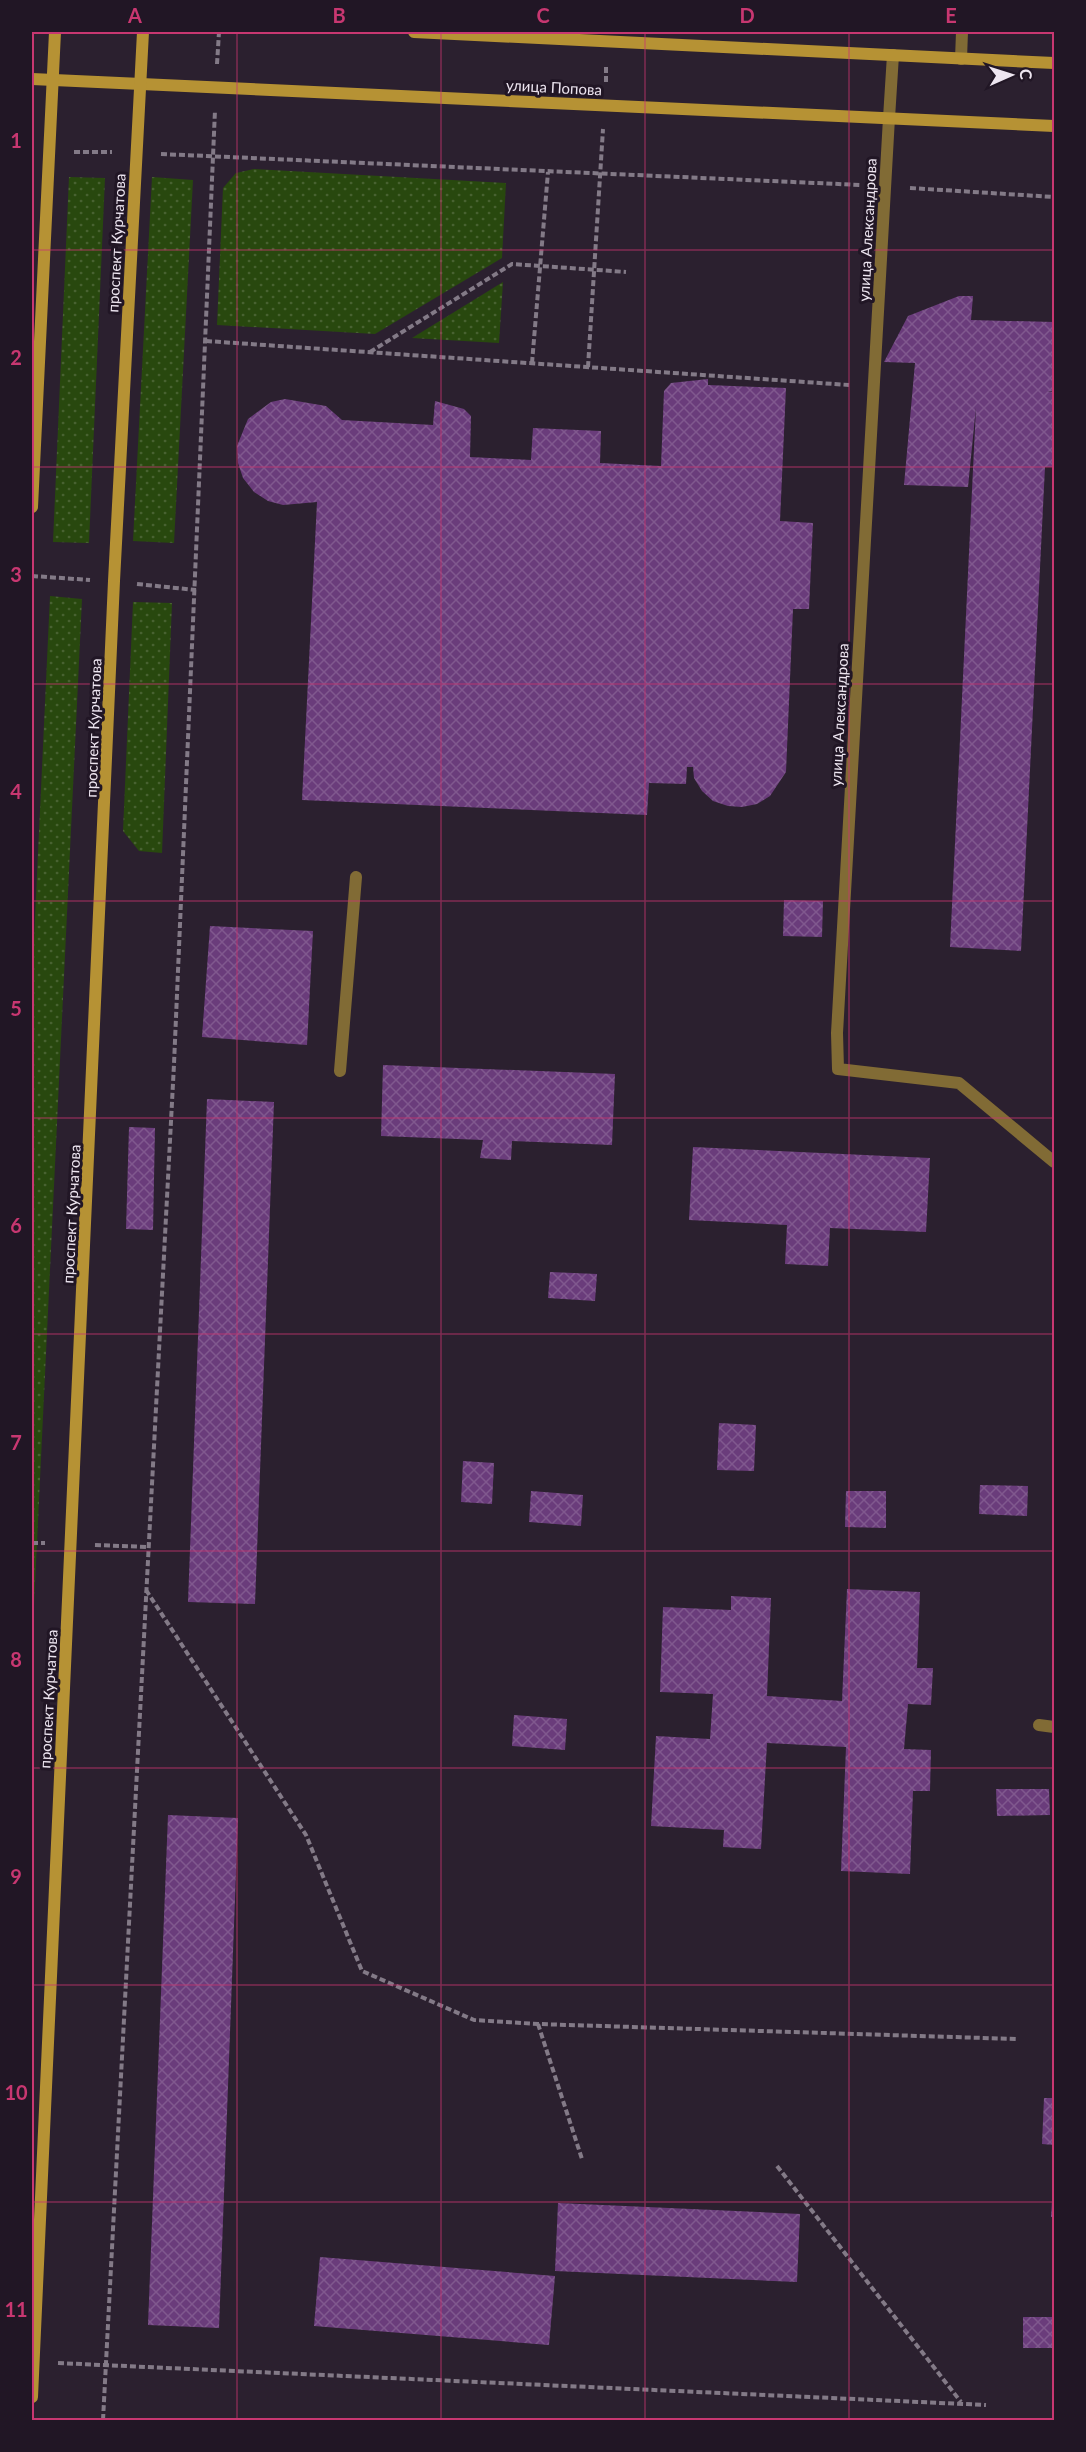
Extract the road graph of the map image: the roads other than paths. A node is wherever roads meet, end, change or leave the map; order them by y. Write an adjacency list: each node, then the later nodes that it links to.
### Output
1 (55, 32): 9 (street)
2 (143, 32): 10 (street, проспект Курчатова)
3 (414, 32): 5 (street)
4 (962, 32): 6 (street)
5 (893, 55): 6 (street); 11 (street, улица Александрова)
6 (961, 59): 7 (street)
7 (1054, 63)
8 (32, 79): 9 (street, улица Попова)
9 (53, 81): 10 (street, улица Попова); 13 (street)
10 (140, 84): 11 (street, улица Попова); 19 (street, проспект Курчатова)
11 (889, 118): 12 (street, улица Попова); 16 (street, улица Александрова)
12 (1054, 126)
13 (32, 507)
14 (356, 876): 15 (street)
15 (340, 1071)
16 (1054, 1162)
17 (1039, 1725): 18 (street)
18 (1054, 1727)
19 (32, 2397)

